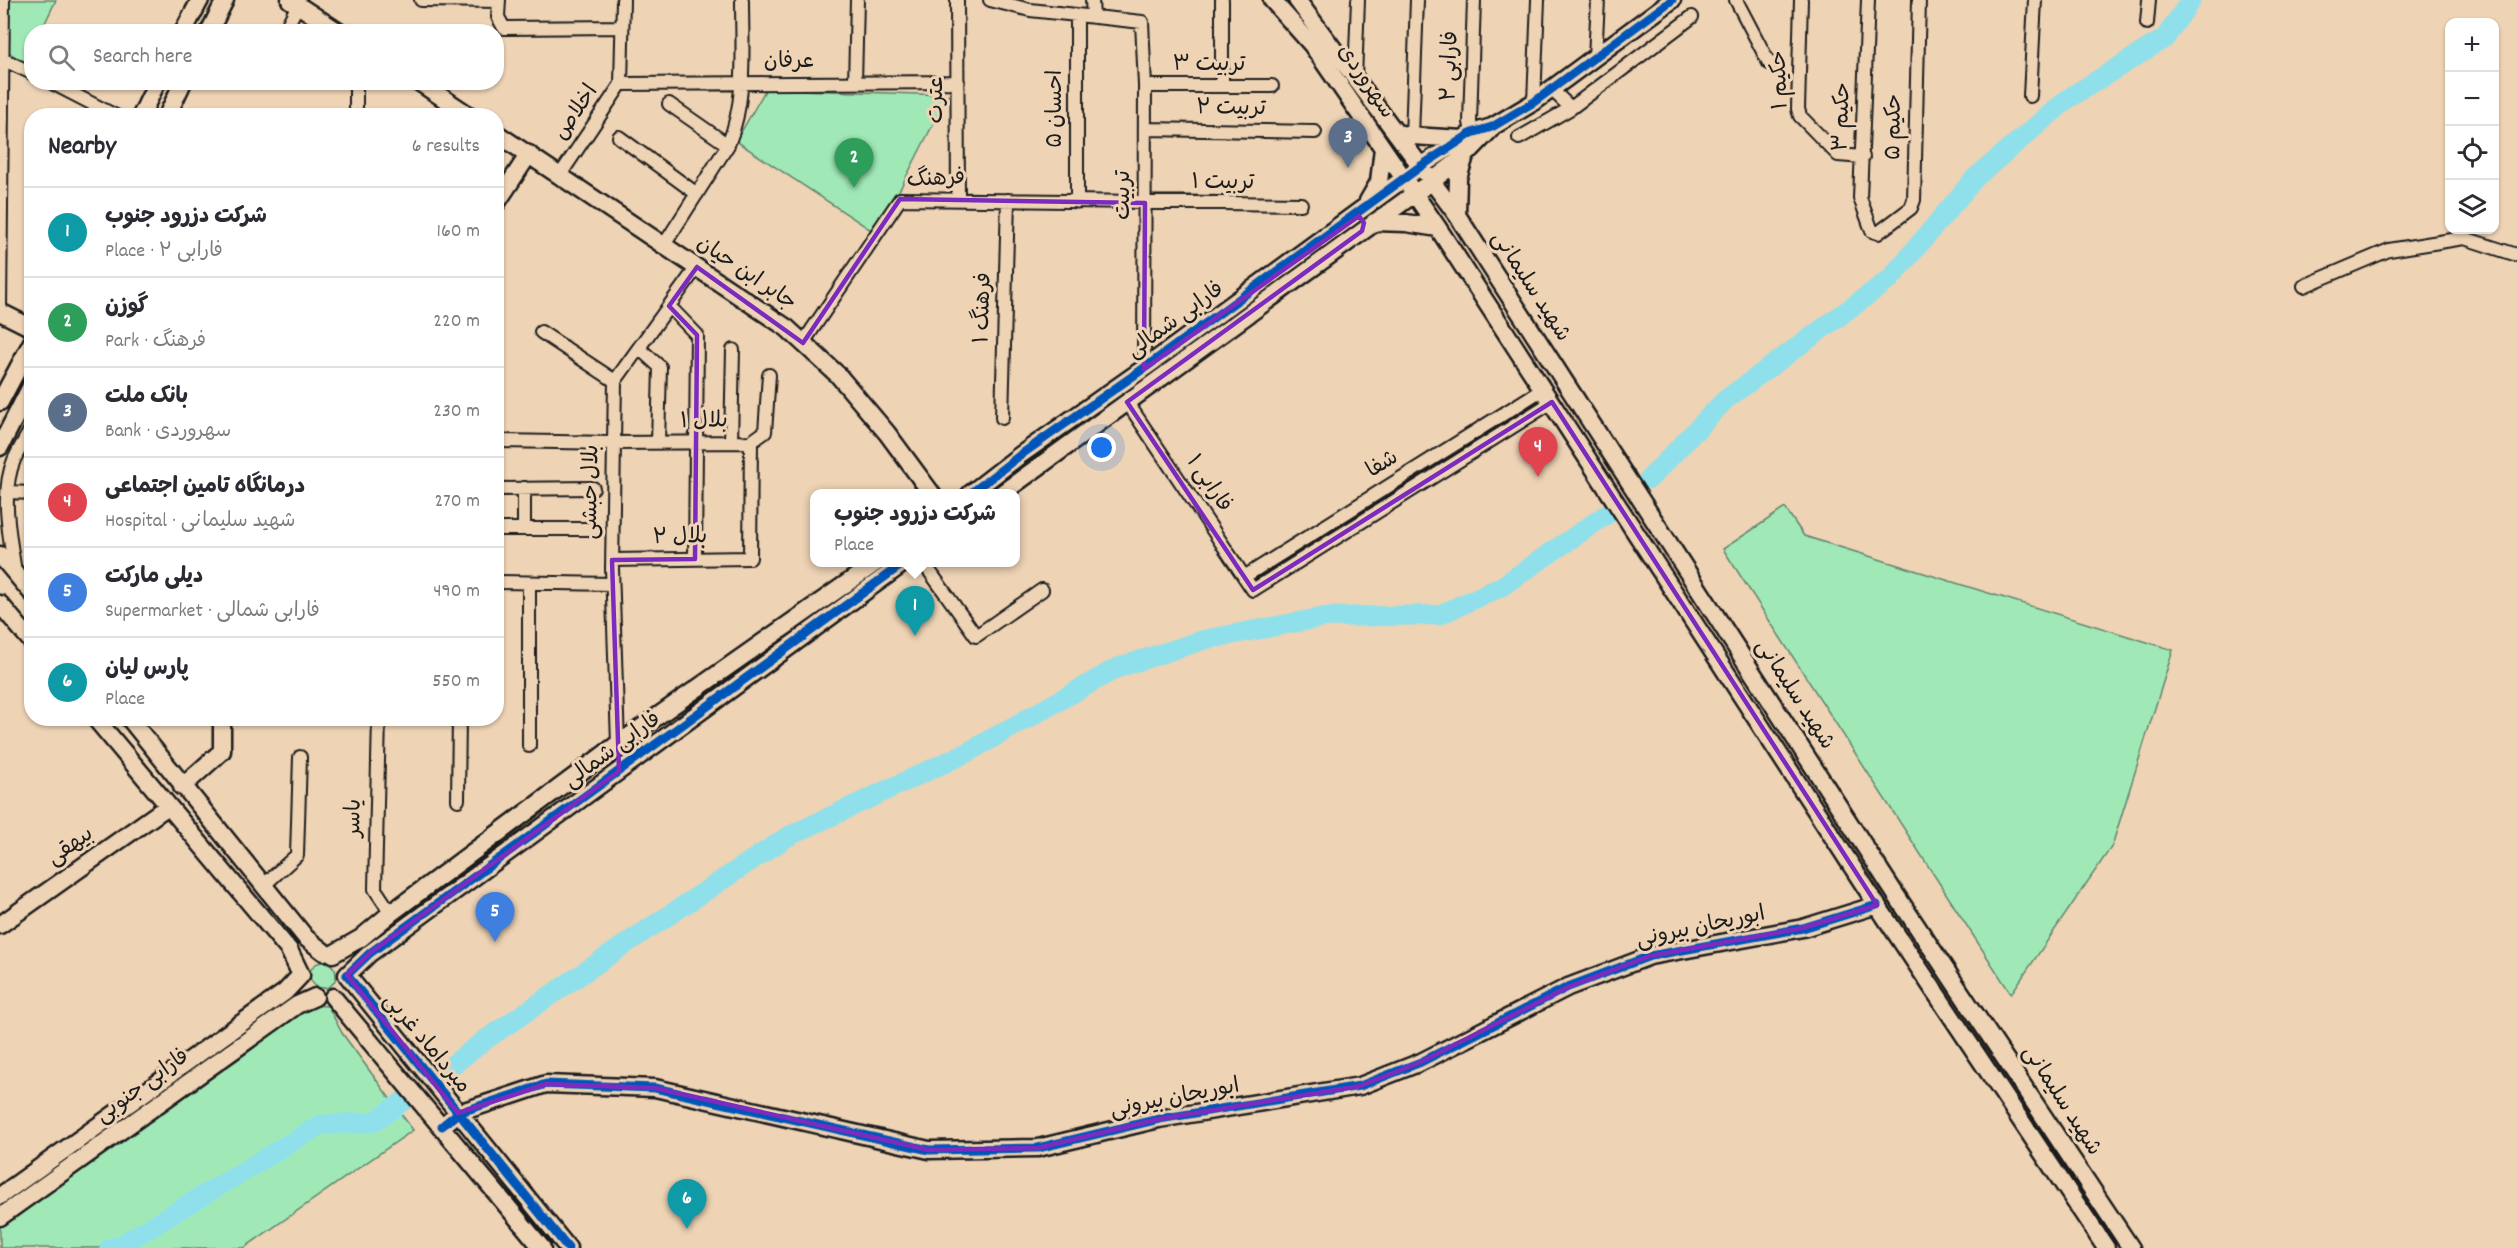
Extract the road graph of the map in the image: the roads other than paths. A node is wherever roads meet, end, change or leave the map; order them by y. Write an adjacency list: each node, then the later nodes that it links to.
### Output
1 (3, 0): 40 (street)
2 (200, 0): 32 (street)
3 (225, 0): 33 (street)
4 (421, 0): 5 (street)
5 (498, 0): 36 (street)
6 (623, 0): 37 (street, اخلاص)
7 (742, 0): 47 (street)
8 (857, 0): 45 (street)
9 (957, 0): 44 (street, عترت)
10 (990, 0): 28 (street)
11 (1092, 0): 29 (street)
12 (1222, 0): 49 (street)
13 (1272, 0): 75 (street, سهروردی)
14 (1297, 0): 43 (street, سهروردی)
15 (1358, 0): 43 (street)
16 (1417, 0): 69 (street)
17 (1474, 0): 73 (street, فارابی ۲)
18 (1538, 0): 58 (street)
19 (1598, 0): 39 (street)
20 (1671, 0): 39 (street)
21 (1736, 0): 41 (street)
22 (1802, 0): 77 (street, حکیم ۱)
23 (1869, 0): 77 (street, حکیم ۳)
24 (1919, 0): 93 (street, حکیم ۵)
25 (2035, 0): 57 (street)
26 (2149, 0): 31 (street)
27 (294, 3): 34 (street); 35 (street)
28 (1077, 16): 29 (street); 87 (street, احسان ۵)
29 (1093, 17): 48 (street, تربیت)
30 (1692, 17): 65 (street)
31 (2146, 23)
32 (187, 24)
33 (213, 24)
34 (287, 24)
35 (327, 24)
36 (502, 24)
37 (622, 27): 38 (street); 46 (street, اخلاص)
38 (504, 28)
39 (1594, 57): 51 (street)
40 (2, 59): 42 (street); 99 (street)
41 (1769, 63)
42 (24, 69)
43 (1355, 78): 69 (street, سهروردی)
44 (958, 82): 45 (street, عرفان); 85 (street, عترت)
45 (855, 83): 47 (street, عرفان)
46 (621, 84): 47 (street, عرفان); 79 (street, اخلاص)
47 (742, 84): 74 (street)
48 (1146, 86): 49 (street, تربیت ۳); 67 (street, تربیت)
49 (1222, 86): 50 (street, تربیت ۳)
50 (1272, 86)
51 (1551, 89): 58 (street); 65 (street)
52 (66, 90): 60 (street)
53 (153, 90): 61 (street)
54 (179, 90): 62 (street)
55 (356, 90): 63 (street)
56 (430, 90): 64 (street)
57 (2030, 96)
58 (1534, 102): 66 (street)
59 (669, 104): 74 (street)
60 (100, 108)
61 (145, 108)
62 (171, 108)
63 (356, 108)
64 (456, 108)
65 (1571, 108): 72 (street)
66 (1492, 127): 73 (street); 73 (street)
67 (1145, 129): 68 (street, تربیت ۲); 88 (street, تربیت)
68 (1315, 132)
69 (1405, 135): 73 (street); 78 (street, سهروردی)
70 (620, 137): 83 (street)
71 (504, 138): 76 (street, جابر ابن حیان)
72 (1520, 138)
73 (1467, 143): 78 (street); 81 (street); 90 (street)
74 (728, 145): 83 (street)
75 (1383, 148): 80 (street, سهروردی); 91 (street)
76 (530, 154): 79 (street, جابر ابن حیان); 82 (street)
77 (1863, 158): 93 (street, حکیم ۳)
78 (1421, 166): 80 (street, فارابی شمالی); 81 (street, شهید سلیمانی)
79 (560, 175): 94 (street, جابر ابن حیان)
80 (1404, 178): 84 (street, سهروردی); 91 (street, فارابی شمالی)
81 (1432, 181): 84 (street, فارابی شمالی); 90 (street, شهید سلیمانی)
82 (504, 192)
83 (697, 194): 94 (street)
84 (1414, 194): 91 (street, فارابی شمالی); 92 (street, شهید سلیمانی)
85 (958, 199): 86 (street, فرهنگ); 102 (street, فرهنگ)
86 (1008, 200): 87 (street, فرهنگ); 115 (street, فرهنگ ۱)
87 (1077, 202): 88 (street, فرهنگ)
88 (1145, 203): 89 (street, تربیت ۱); 106 (street, تربیت)
89 (1301, 204)
90 (1457, 215): 181 (street, شهید سلیمانی)
91 (1364, 219): 92 (street); 106 (street, فارابی شمالی); 112 (street, فارابی شمالی)
92 (1438, 228): 109 (street, شهید سلیمانی)
93 (1874, 233)
94 (664, 245): 96 (street, جابر ابن حیان)
95 (2517, 255): 97 (street)
96 (697, 267): 98 (street); 102 (street, جابر ابن حیان)
97 (2304, 286)
98 (669, 306): 103 (street); 117 (street)
99 (0, 311): 100 (street)
100 (24, 324)
101 (541, 332): 108 (street)
102 (803, 343): 129 (street, جابر ابن حیان)
103 (639, 348): 108 (street); 122 (street)
104 (733, 350): 118 (street)
105 (24, 357): 111 (street)
106 (1144, 369): 130 (street, فارابی شمالی)
107 (769, 375): 119 (street)
108 (615, 381): 121 (street, بلال حبشی)
109 (1548, 396): 113 (street, شفا); 114 (street, شفا); 166 (street, شهید سلیمانی)
110 (24, 400): 123 (street)
111 (0, 402)
112 (1127, 402): 131 (street, فارابی شمالی); 145 (street, فارابی ۱)
113 (1523, 402): 114 (street); 124 (street, شفا)
114 (1531, 416): 125 (street, شفا)
115 (1002, 418)
116 (504, 441): 121 (street, بلال ۱)
117 (694, 442): 118 (street, بلال ۱); 122 (street, بلال ۱); 138 (street)
118 (731, 442): 119 (street, بلال ۱)
119 (751, 442): 139 (street, بلال ۱)
120 (24, 443): 132 (street)
121 (613, 443): 122 (street, بلال ۱); 140 (street, بلال حبشی)
122 (658, 443)
123 (0, 447)
124 (1432, 459): 125 (street); 145 (street, شفا)
125 (1441, 472): 151 (street, شفا)
126 (524, 488): 127 (street); 128 (street); 136 (street)
127 (504, 489)
128 (593, 489)
129 (928, 489)
130 (976, 489)
131 (1008, 489)
132 (8, 492): 133 (street); 144 (street)
133 (24, 493)
134 (594, 528): 136 (street)
135 (504, 529): 136 (street)
136 (524, 529)
137 (0, 555): 144 (street)
138 (694, 558): 139 (street, بلال ۲); 140 (street, بلال ۲)
139 (750, 558)
140 (612, 560): 149 (street, بلال حبشی)
141 (870, 567): 159 (street, فارابی شمالی)
142 (898, 567): 171 (street, فارابی شمالی)
143 (927, 567): 150 (street)
144 (15, 572): 147 (street)
145 (1244, 577): 151 (street, فارابی ۱)
146 (504, 582): 148 (street)
147 (24, 583)
148 (529, 583): 149 (street); 160 (street)
149 (612, 584): 159 (street, بلال حبشی)
150 (1042, 590)
151 (1253, 590)
152 (0, 604): 153 (street)
153 (24, 632)
154 (102, 726): 164 (street)
155 (135, 726): 162 (street)
156 (222, 726): 162 (street)
157 (379, 726): 167 (street, یاسر)
158 (459, 726): 163 (street)
159 (618, 744): 167 (street, فارابی شمالی)
160 (529, 746)
161 (300, 757): 165 (street)
162 (182, 787): 165 (street)
163 (458, 800)
164 (168, 806): 168 (street, بیهقی); 170 (street)
165 (263, 886): 169 (street)
166 (1877, 905): 174 (street, ابوریحان بیرونی); 180 (street, شهید سلیمانی)
167 (391, 913): 169 (street, فارابی شمالی)
168 (0, 925)
169 (328, 953): 170 (street); 171 (street)
170 (301, 975): 172 (street); 176 (street, فارابی جنوبی)
171 (347, 975): 173 (street); 174 (street, میرداماد غربی)
172 (315, 996): 173 (street); 177 (street, فارابی جنوبی)
173 (333, 996): 175 (street, میرداماد غربی)
174 (458, 1113): 175 (street, ابوریحان بیرونی); 179 (street, میرداماد غربی)
175 (441, 1126): 178 (street, میرداماد غربی)
176 (0, 1196)
177 (0, 1217)
178 (542, 1248)
179 (568, 1248)
180 (2106, 1248)
181 (2131, 1248)

